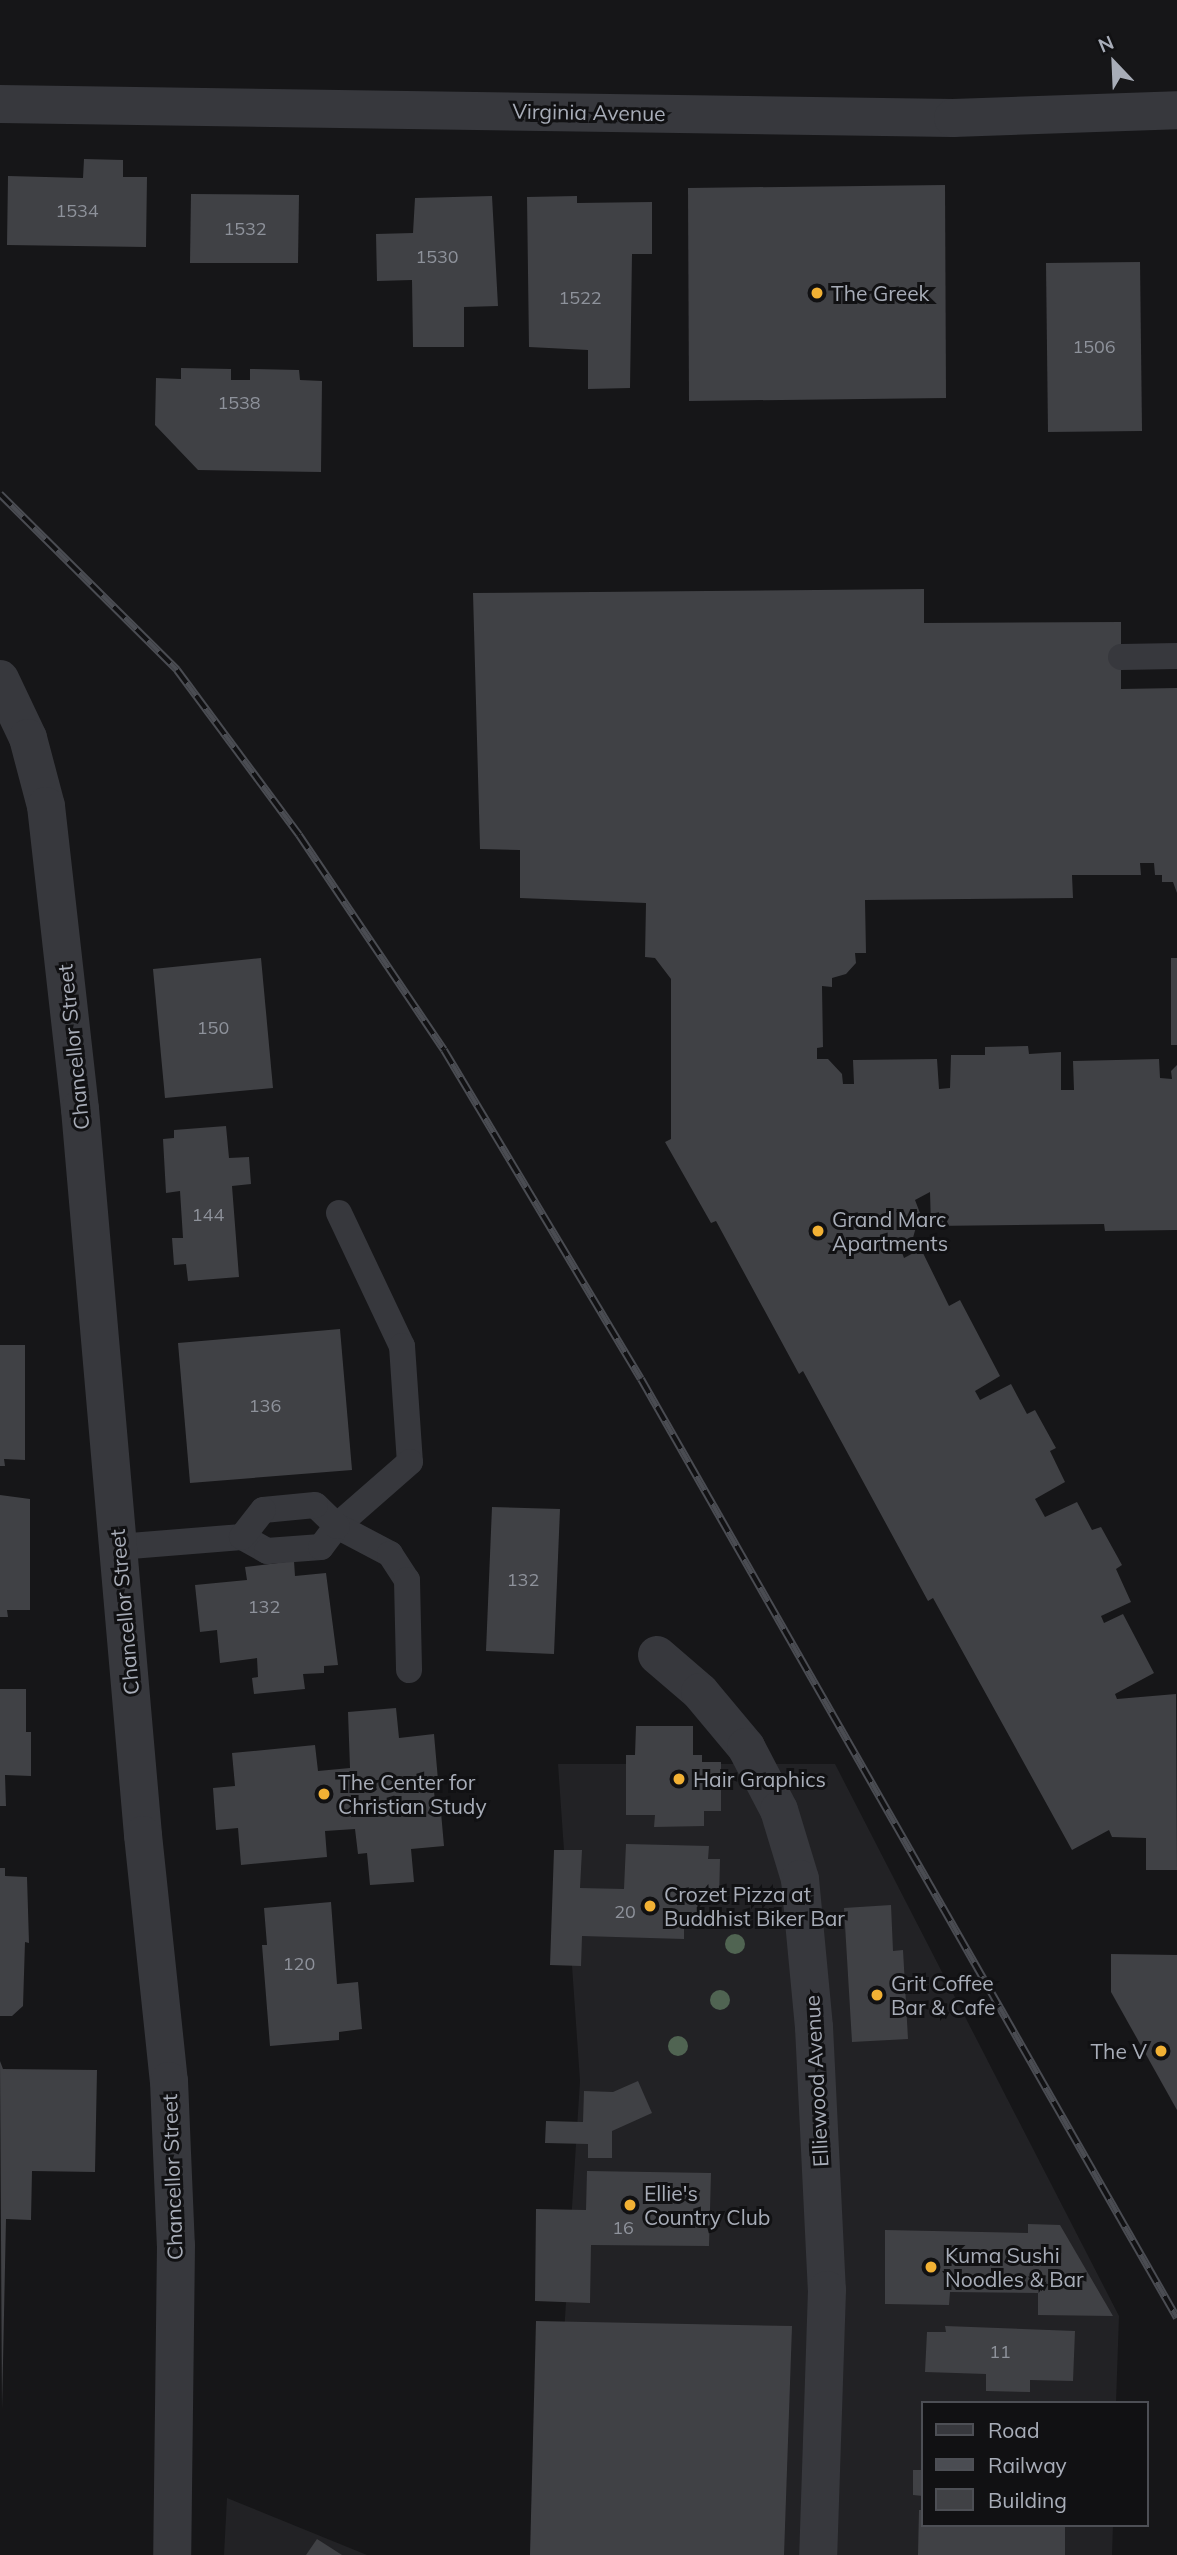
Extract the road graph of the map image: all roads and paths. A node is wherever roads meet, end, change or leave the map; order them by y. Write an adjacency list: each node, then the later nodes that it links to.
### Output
1 (0, 104): 2 (street, Virginia Avenue)
2 (1177, 110)
3 (1177, 656): 4 (lane)
4 (1121, 657)
5 (0, 679): 9 (street, Chancellor Street)
6 (339, 1213): 7 (lane)
7 (337, 1526): 8 (lane); 8 (lane); 11 (lane)
8 (242, 1537): 9 (lane)
9 (118, 1547): 12 (street, Chancellor Street)
10 (657, 1654): 13 (street, Elliewood Avenue)
11 (409, 1670)
12 (172, 2555)
13 (818, 2555)

